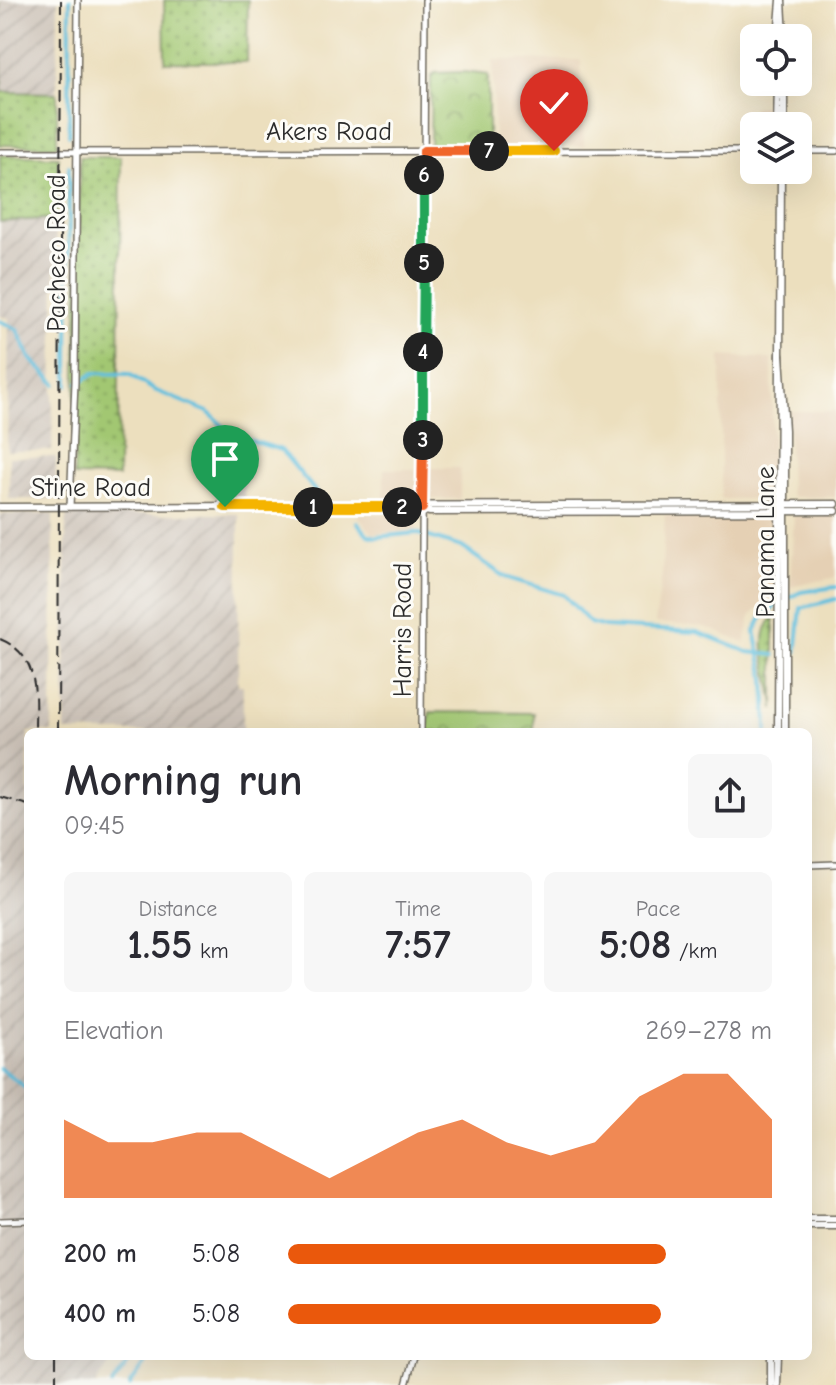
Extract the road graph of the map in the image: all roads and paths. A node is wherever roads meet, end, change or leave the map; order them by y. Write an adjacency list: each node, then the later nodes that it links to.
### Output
1 (78, 0): 5 (street, Pacheco Road)
2 (425, 0): 6 (street, Harris Road)
3 (781, 0): 4 (main road)
4 (781, 24)
5 (76, 151): 6 (street, Akers Road); 10 (street, Akers Road); 19 (street, Pacheco Road)
6 (424, 151): 7 (street, Akers Road); 20 (street, Harris Road)
7 (740, 151)
8 (812, 151): 9 (street)
9 (836, 151)
10 (0, 152)
11 (781, 184): 12 (main road, Panama Lane)
12 (780, 352): 13 (main road, Panama Lane); 13 (main road, Panama Lane)
13 (781, 431): 21 (main road, Panama Lane); 21 (main road, Panama Lane)
14 (517, 504): 15 (main road, Stine Road); 20 (main road, Stine Road); 22 (main road)
15 (623, 504): 17 (main road, Stine Road); 23 (main road)
16 (836, 504): 21 (main road, Stine Road)
17 (685, 505): 21 (main road, Stine Road); 24 (main road)
18 (0, 507): 19 (main road, Stine Road)
19 (70, 507): 20 (main road, Stine Road)
20 (422, 508): 22 (main road, Stine Road); 29 (street, Harris Road)
21 (781, 508): 24 (main road, Stine Road); 25 (main road, Stine Road); 26 (main road, Panama Lane)
22 (482, 511): 23 (main road, Stine Road)
23 (600, 511): 24 (main road, Stine Road)
24 (659, 511)
25 (836, 511)
26 (782, 616): 27 (main road, Panama Lane); 28 (main road, Panama Lane)
27 (778, 695): 28 (main road); 30 (main road, Panama Lane)
28 (785, 708): 31 (main road, Panama Lane)
29 (421, 728)
30 (780, 728)
31 (781, 728)
32 (836, 864): 33 (street)
33 (812, 865)
34 (24, 1220): 36 (street)
35 (812, 1220): 37 (main road)
36 (0, 1221)
37 (835, 1224): 38 (main road)
38 (812, 1226)
39 (413, 1360): 42 (street)
40 (771, 1360): 43 (main road)
41 (777, 1360): 43 (main road)
42 (406, 1385)
43 (774, 1385)

